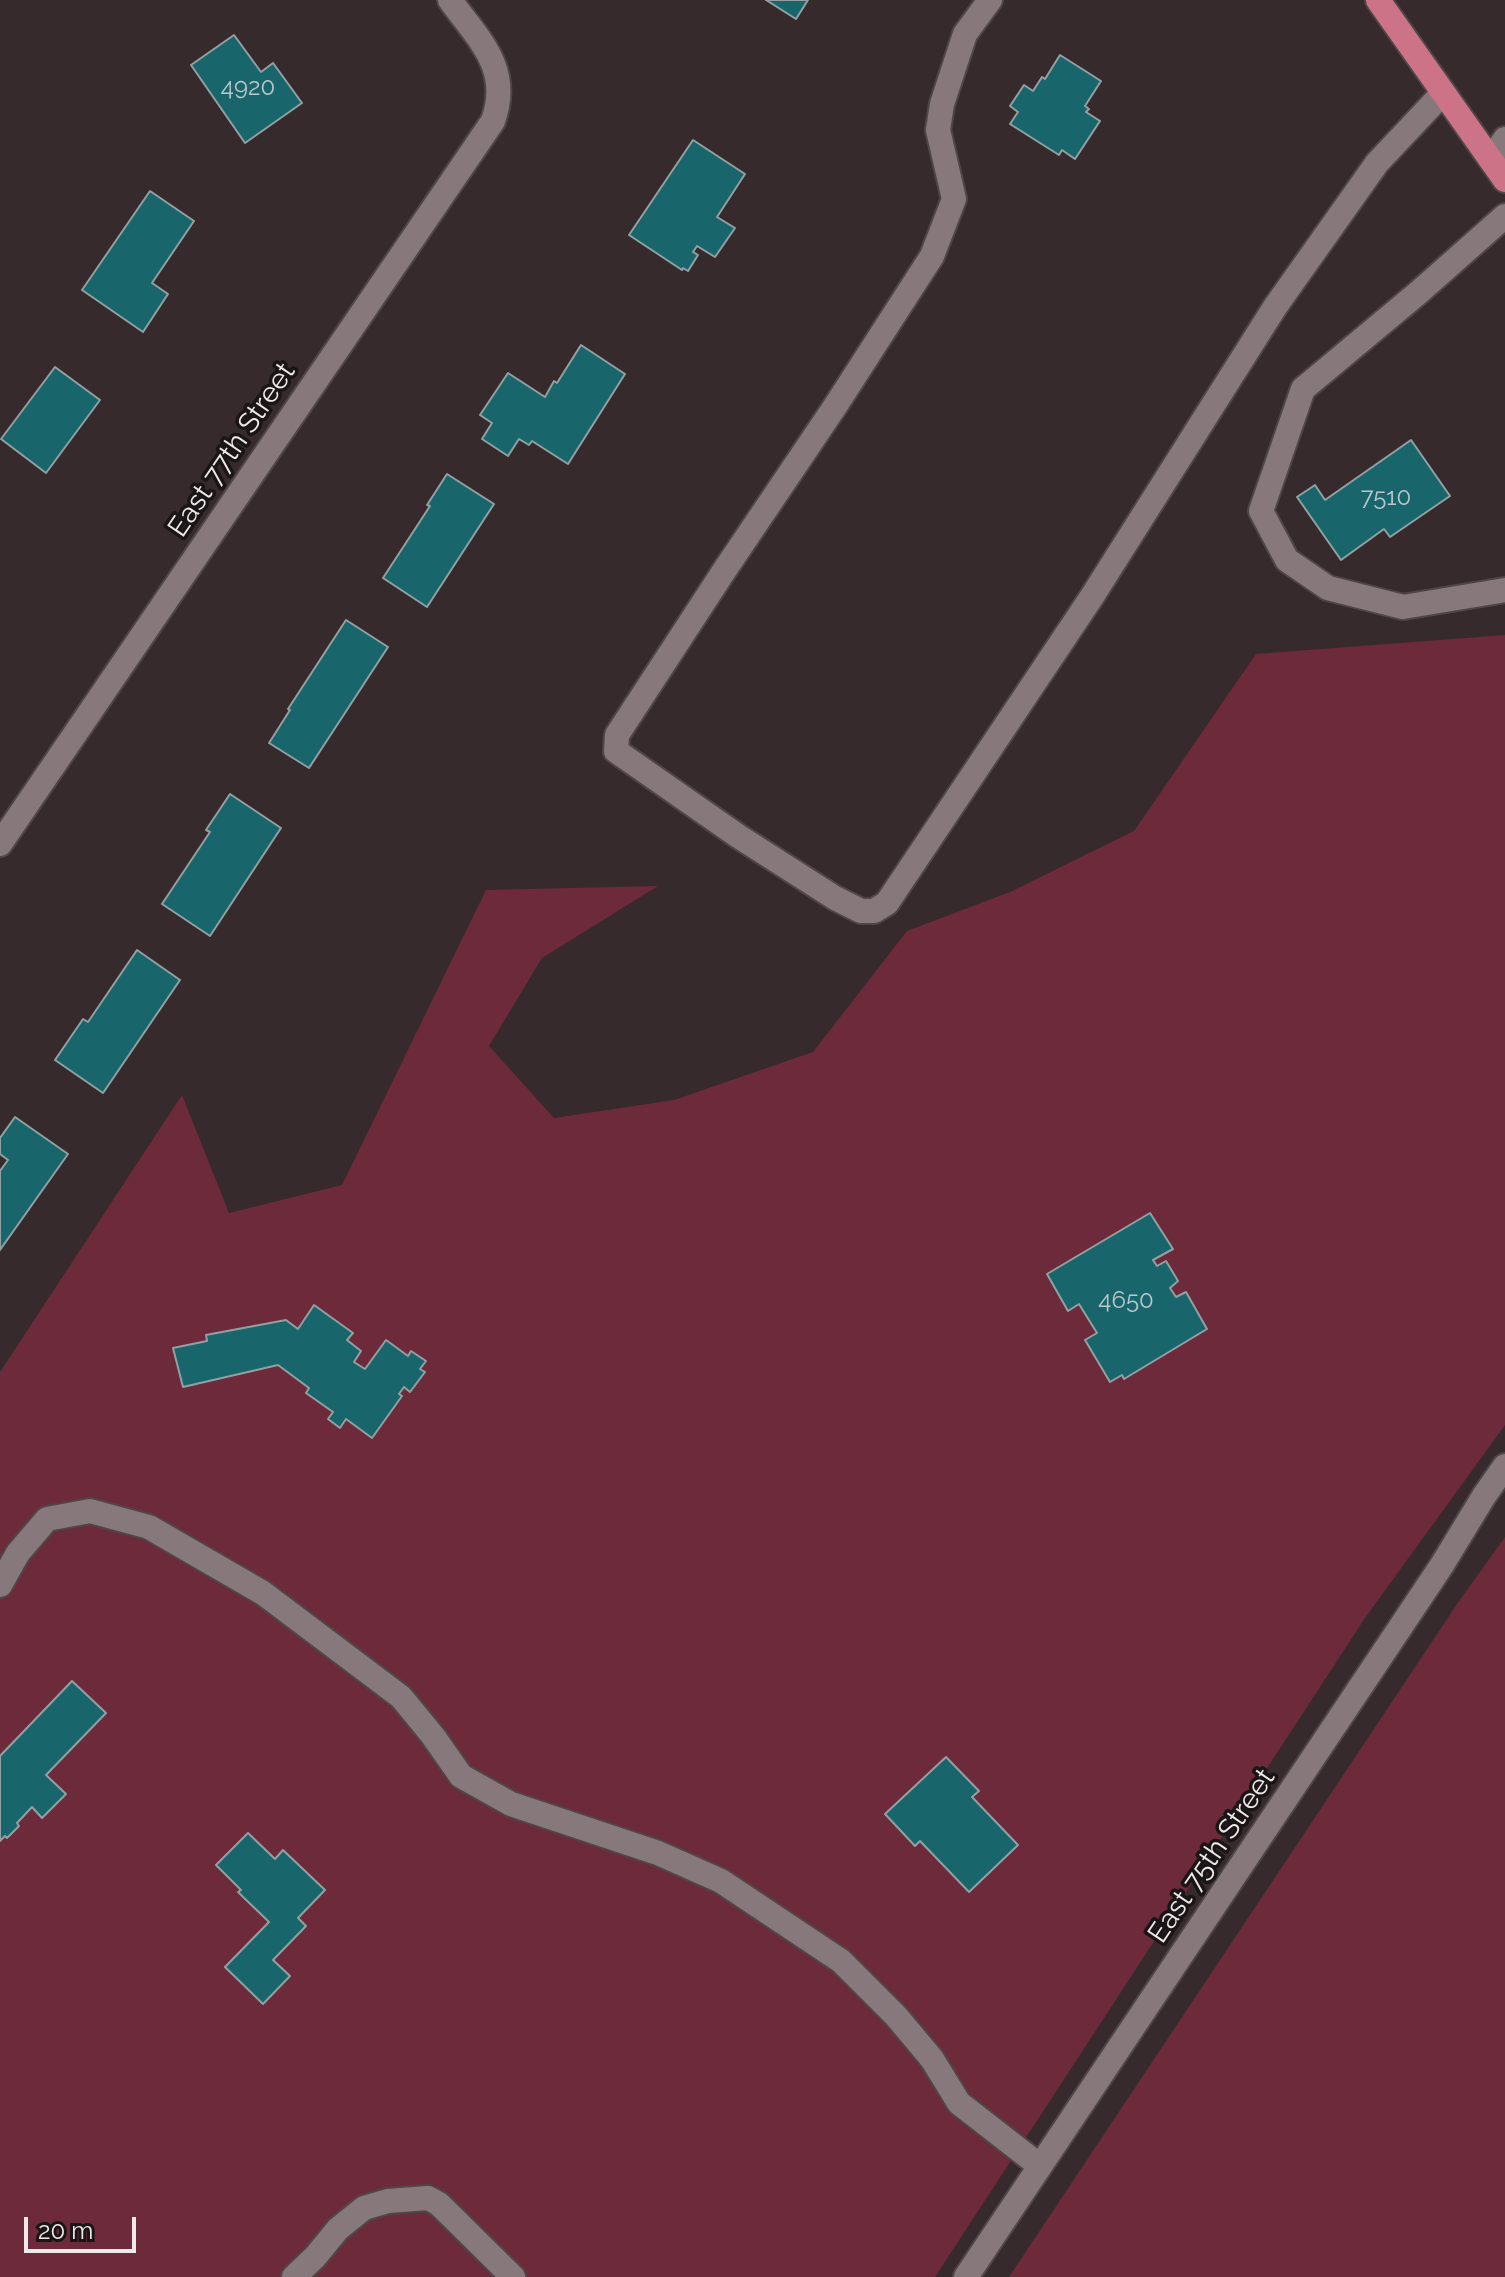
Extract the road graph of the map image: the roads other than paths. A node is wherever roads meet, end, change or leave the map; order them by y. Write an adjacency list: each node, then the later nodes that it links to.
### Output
1 (450, 0): 9 (street, East 77th Street)
2 (990, 0): 4 (street)
3 (1378, 0): 4 (main road)
4 (1443, 93): 6 (main road)
5 (1505, 139): 6 (street)
6 (1498, 170)
7 (1505, 216): 8 (street)
8 (1505, 590)
9 (0, 844)
10 (1505, 1466): 12 (street, East 75th Street)
11 (0, 1585): 12 (street)
12 (1040, 2166): 15 (street, East 75th Street)
13 (294, 2277): 14 (street)
14 (513, 2277)
15 (966, 2277)

